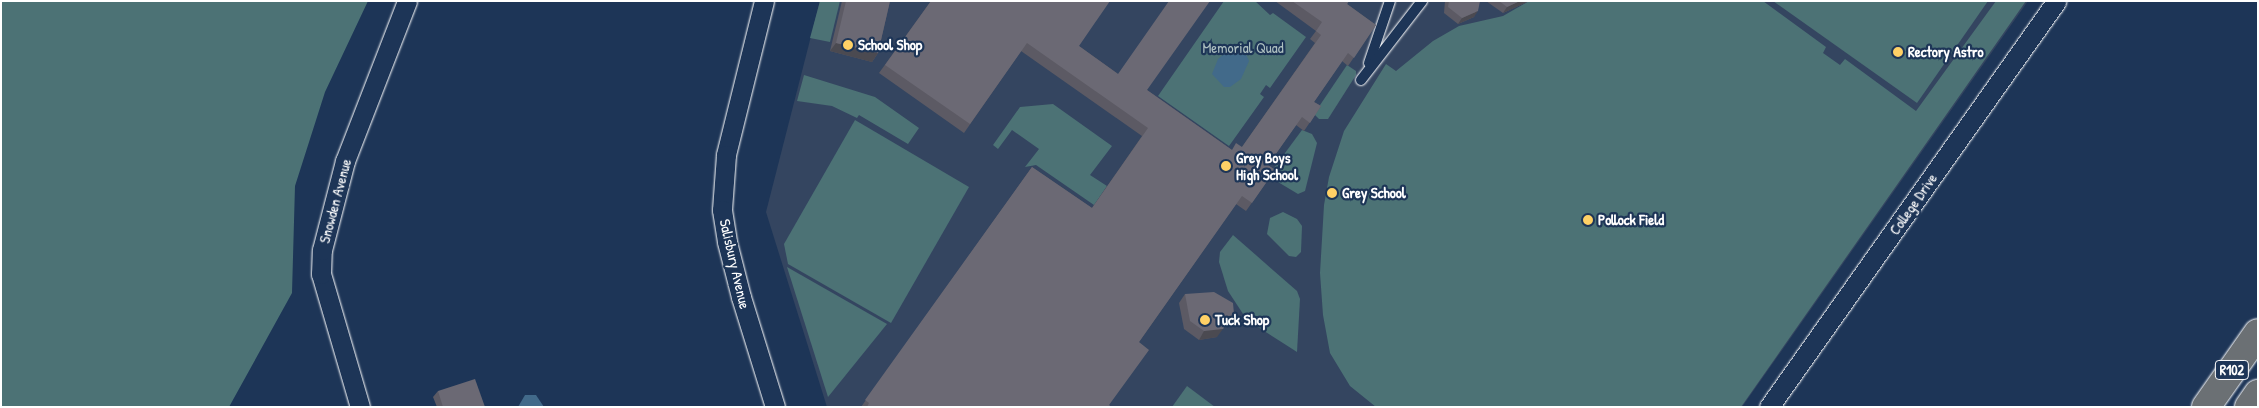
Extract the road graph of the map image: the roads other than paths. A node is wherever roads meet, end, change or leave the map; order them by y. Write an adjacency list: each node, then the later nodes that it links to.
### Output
1 (407, 1): 8 (street, Snowden Avenue)
2 (764, 1): 9 (street, Salisbury Avenue)
3 (1390, 1): 4 (lane)
4 (1422, 1)
5 (2056, 1): 10 (street, College Drive)
6 (2258, 333): 11 (main road, R102)
7 (2258, 394): 12 (main road, R102)
8 (360, 407)
9 (775, 407)
10 (1770, 407)
11 (2206, 407)
12 (2249, 407)

